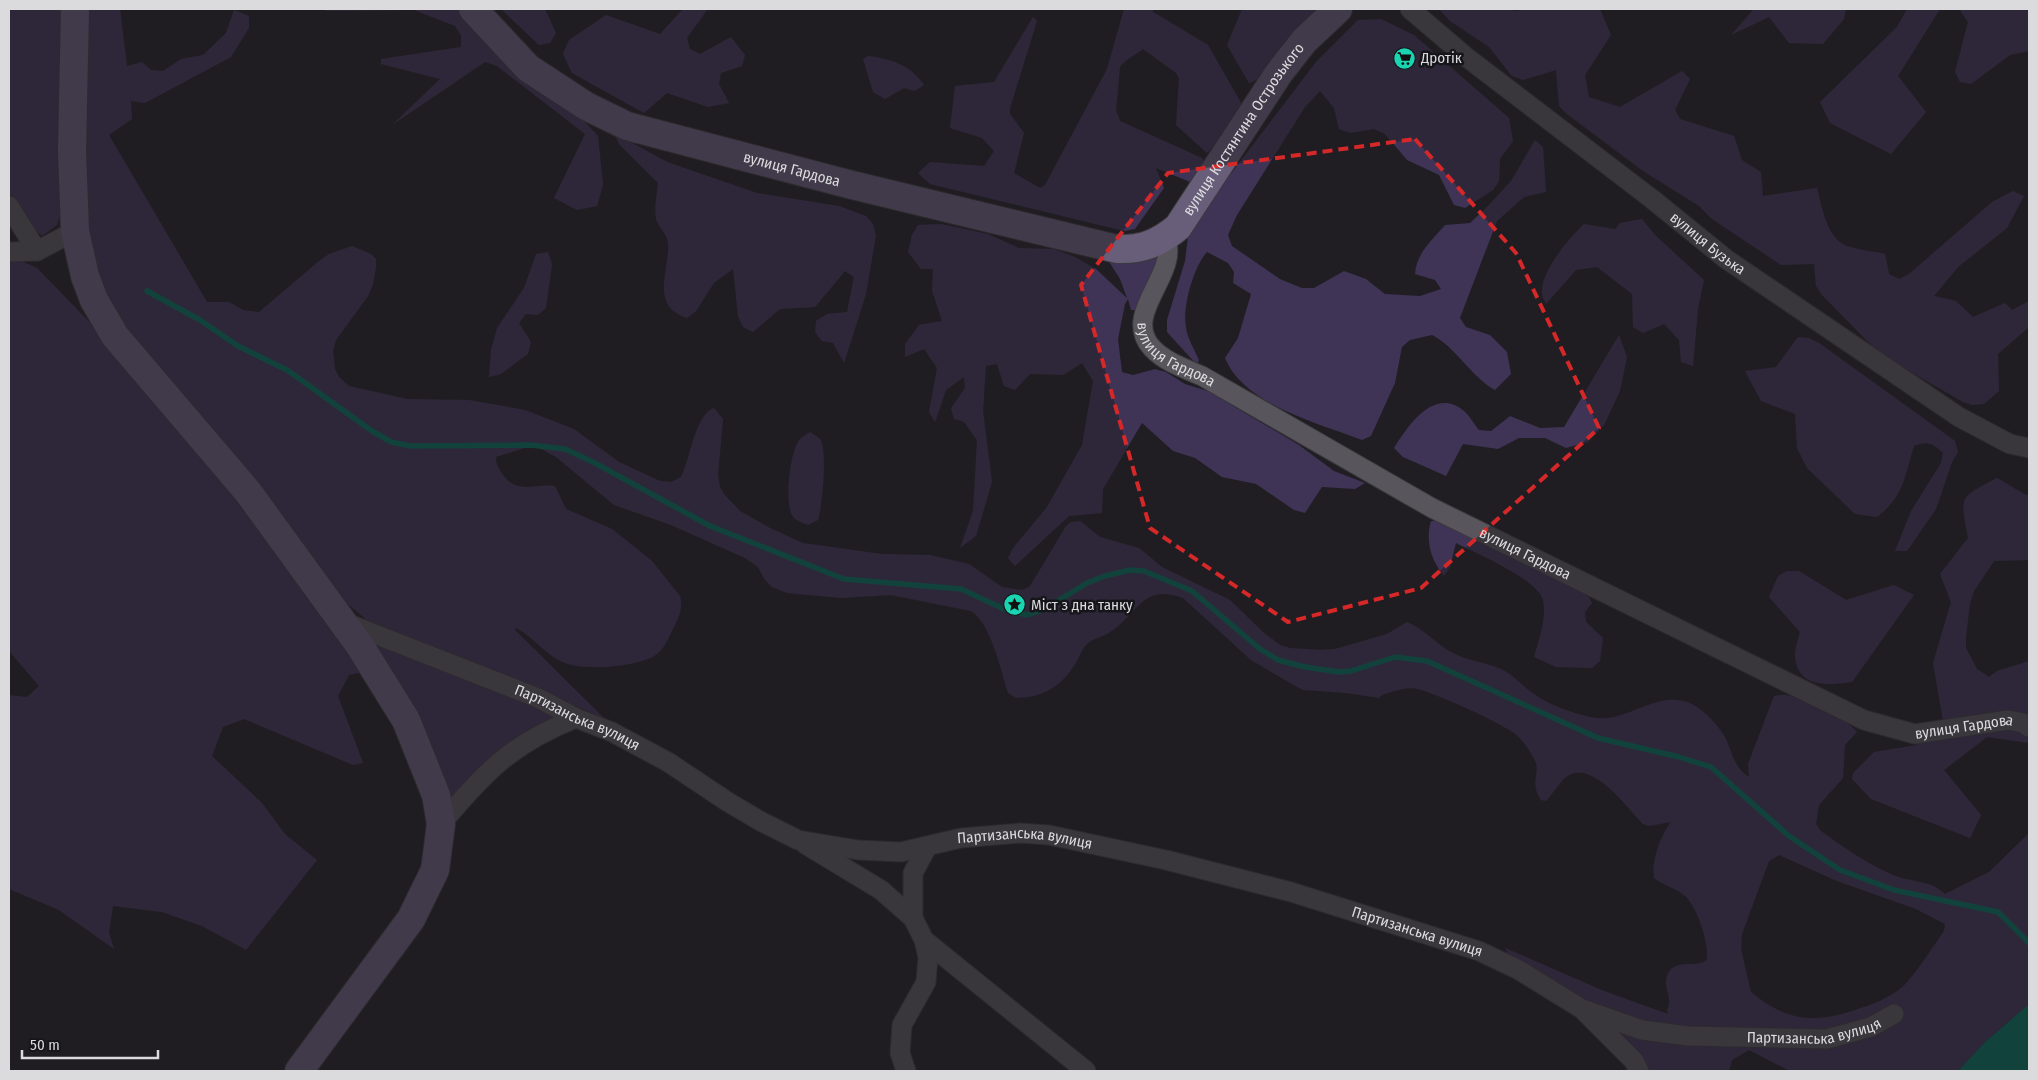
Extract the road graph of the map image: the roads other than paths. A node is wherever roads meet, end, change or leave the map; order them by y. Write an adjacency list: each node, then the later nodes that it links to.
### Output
1 (75, 9): 6 (street)
2 (474, 9): 7 (street, вулиця Гардова)
3 (1338, 9): 7 (street, вулиця Костянтина Острозького)
4 (1410, 9): 10 (street, вулиця Бузька)
5 (9, 206): 8 (street)
6 (75, 231): 8 (street); 11 (street)
7 (1158, 241): 13 (street, вулиця Гардова)
8 (37, 251): 9 (street)
9 (9, 252)
10 (2026, 448)
11 (343, 622): 12 (street, Партизанська вулиця); 14 (street)
12 (576, 718): 14 (street); 15 (street, Партизанська вулиця)
13 (2029, 727)
14 (441, 824): 21 (street)
15 (798, 840): 16 (street, Партизанська вулиця); 17 (street, Партизанська вулиця)
16 (927, 848): 17 (street, Партизанська вулиця); 19 (street, Партизанська вулиця)
17 (913, 918): 18 (street, Партизанська вулиця)
18 (924, 940): 22 (street); 23 (street, Партизанська вулиця)
19 (1582, 1009): 20 (street, Партизанська вулиця); 24 (street)
20 (1894, 1014)
21 (299, 1071)
22 (906, 1071)
23 (1086, 1071)
24 (1639, 1071)

